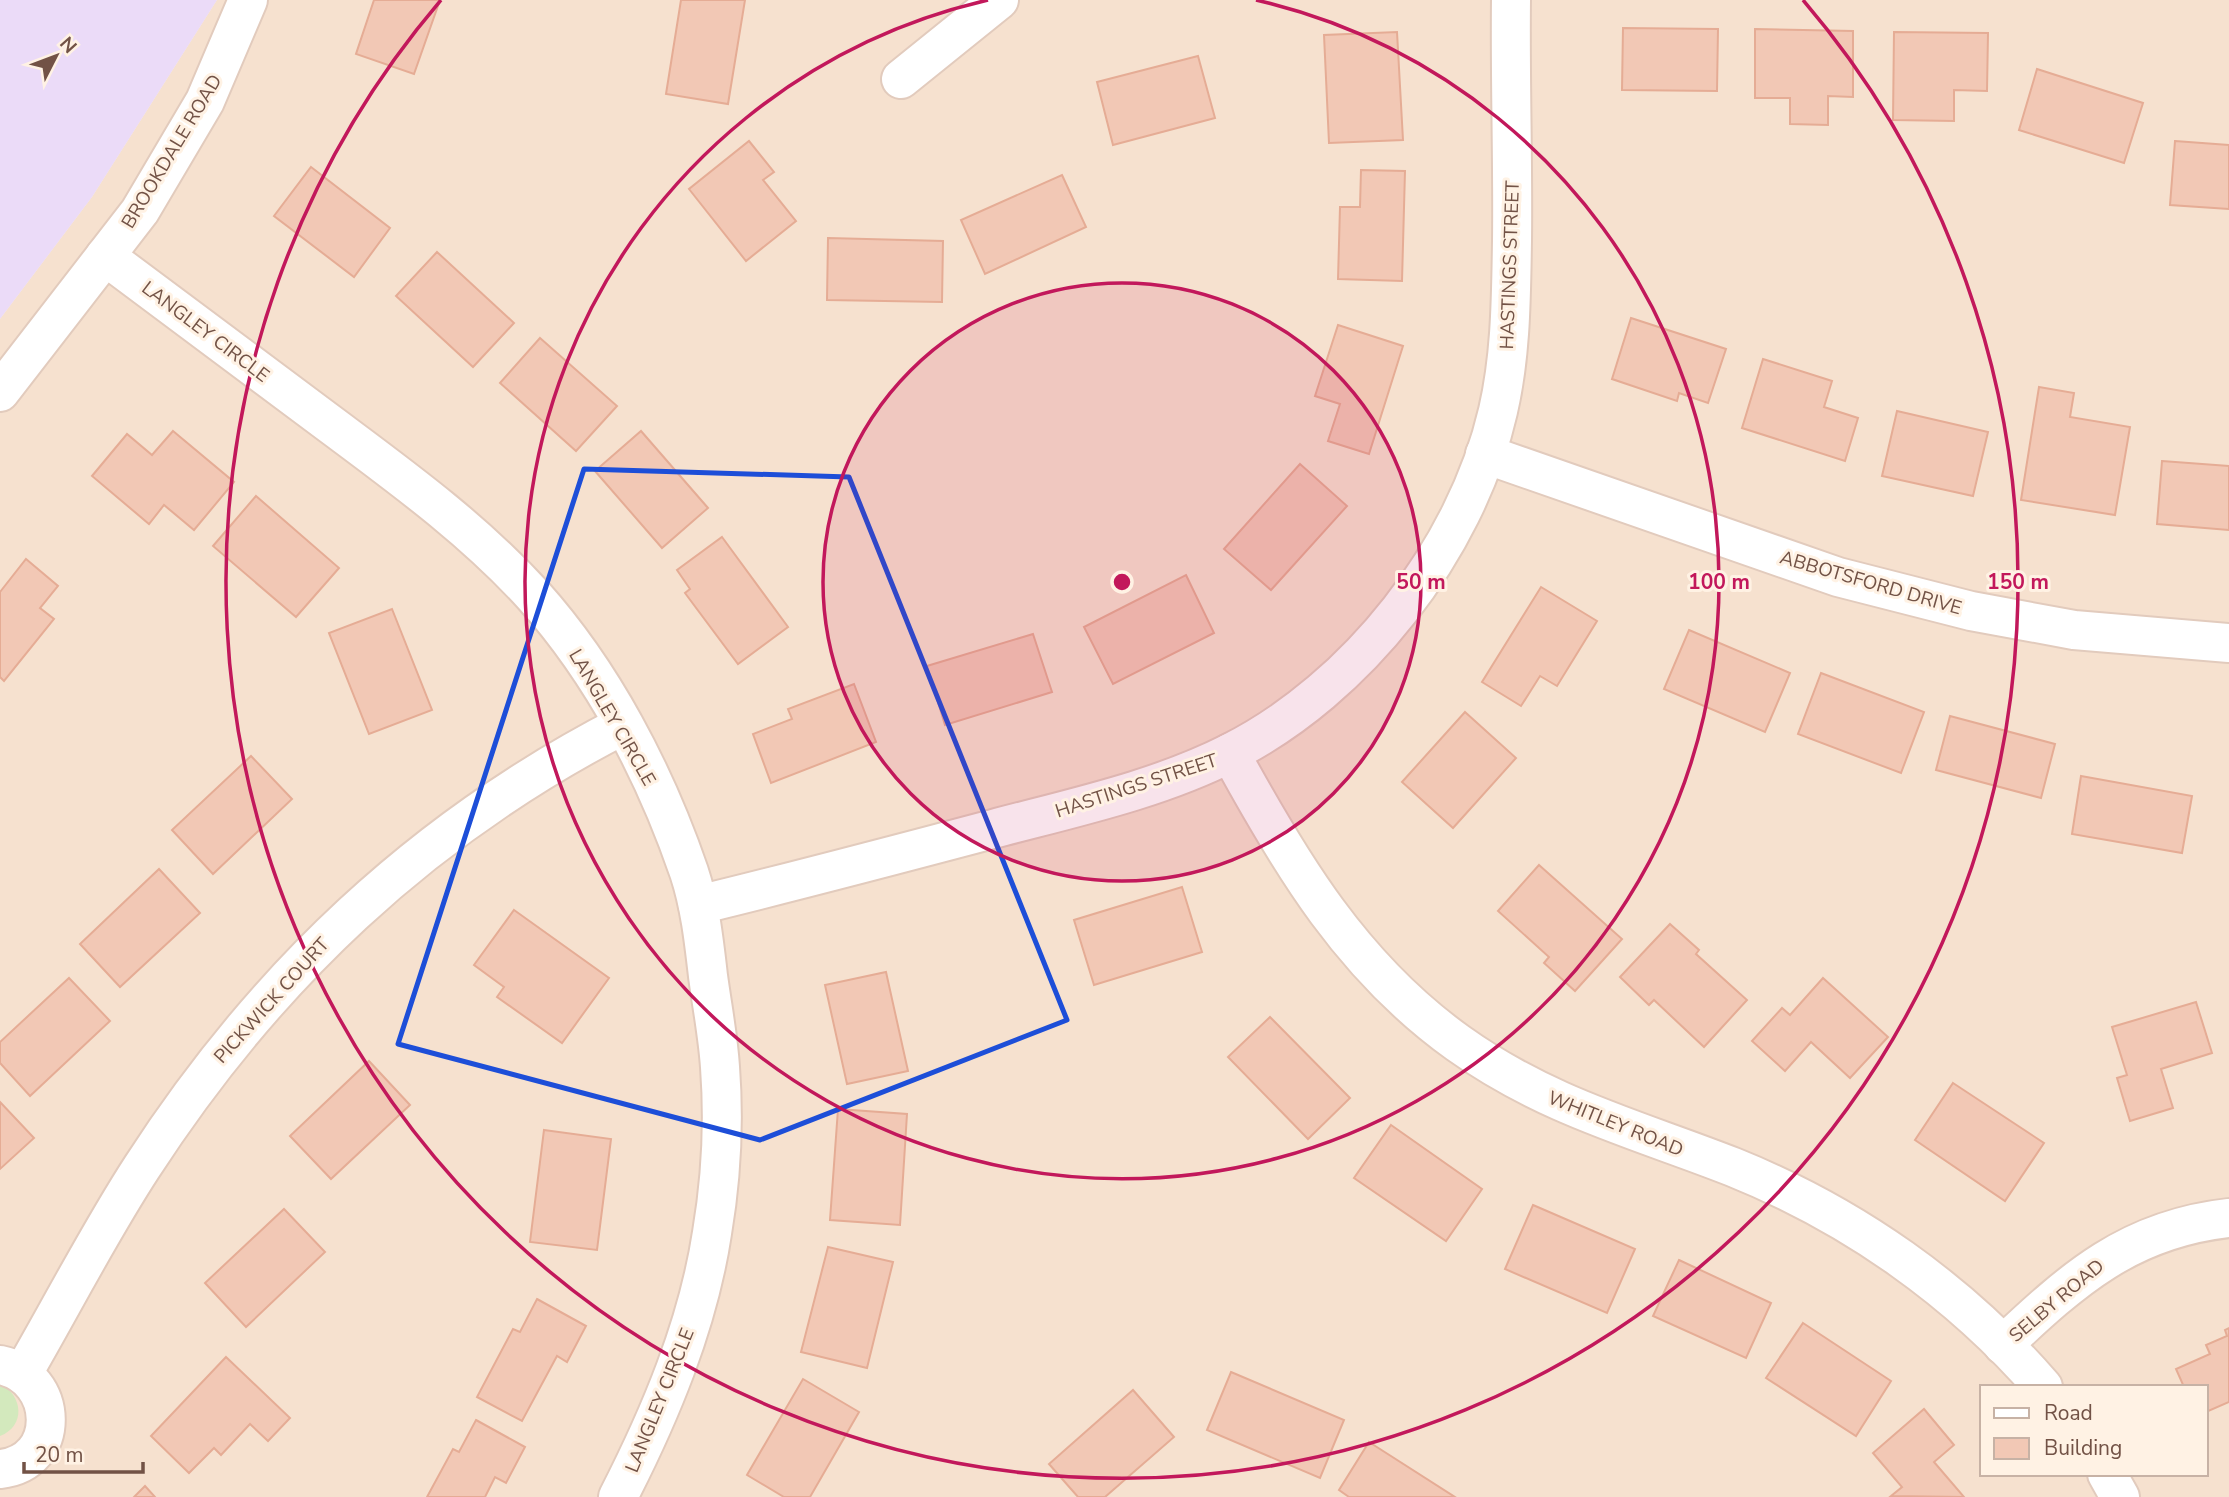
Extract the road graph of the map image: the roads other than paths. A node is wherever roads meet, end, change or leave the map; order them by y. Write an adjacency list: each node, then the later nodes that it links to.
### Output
1 (248, 0): 5 (street, BROOKDALE ROAD)
2 (999, 0): 4 (street)
3 (1511, 0): 7 (street, HASTINGS STREET)
4 (901, 79)
5 (105, 256): 6 (street, BROOKDALE ROAD); 9 (street, LANGLEY CIRCLE)
6 (0, 393)
7 (1485, 454): 8 (street, ABBOTSFORD DRIVE); 10 (street, HASTINGS STREET)
8 (2229, 643)
9 (623, 725): 11 (street, LANGLEY CIRCLE); 14 (street, PICKWICK COURT)
10 (1230, 753): 11 (street, HASTINGS STREET); 13 (street, WHITLEY ROAD)
11 (698, 905): 18 (street, LANGLEY CIRCLE)
12 (2229, 1217): 13 (street, SELBY ROAD)
13 (2003, 1345): 15 (street, WHITLEY ROAD)
14 (12, 1369): 16 (street, PICKWICK COURT)
15 (2041, 1385)
16 (0, 1469)
17 (2108, 1476): 19 (street)
18 (618, 1497)
19 (2120, 1497)

